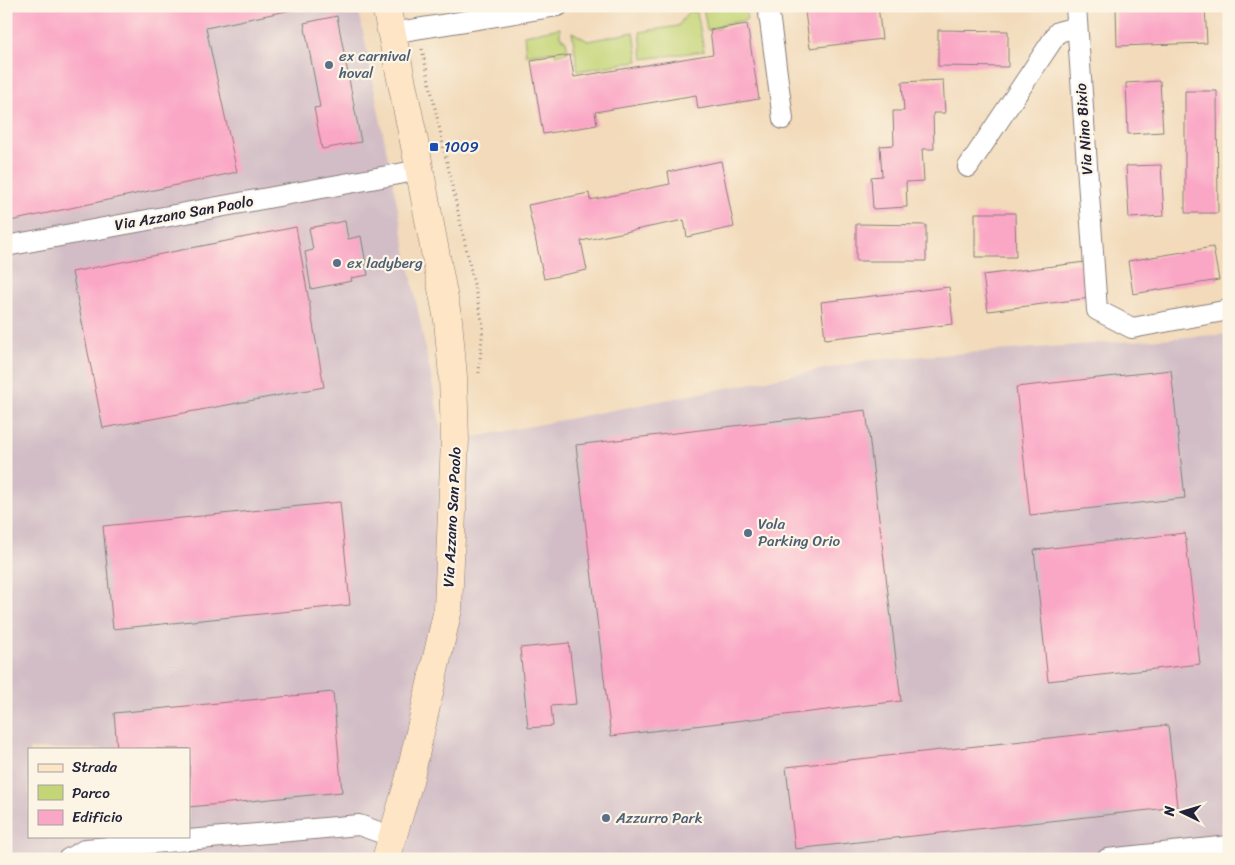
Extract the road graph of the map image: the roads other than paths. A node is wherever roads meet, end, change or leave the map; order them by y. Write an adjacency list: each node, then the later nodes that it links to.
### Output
1 (386, 6): 6 (street, Via Azzano San Paolo)
2 (558, 6): 6 (street)
3 (768, 6): 7 (street)
4 (1076, 6): 5 (street, Via Nino Bixio)
5 (1076, 27): 8 (street); 11 (street, Via Nino Bixio)
6 (391, 33): 9 (street, Via Azzano San Paolo)
7 (783, 119)
8 (968, 168)
9 (420, 170): 10 (street, Via Azzano San Paolo); 13 (street, Via Azzano San Paolo)
10 (6, 246)
11 (1229, 310)
12 (1229, 846): 15 (street)
13 (390, 848): 14 (street)
14 (68, 859)
15 (1107, 859)

